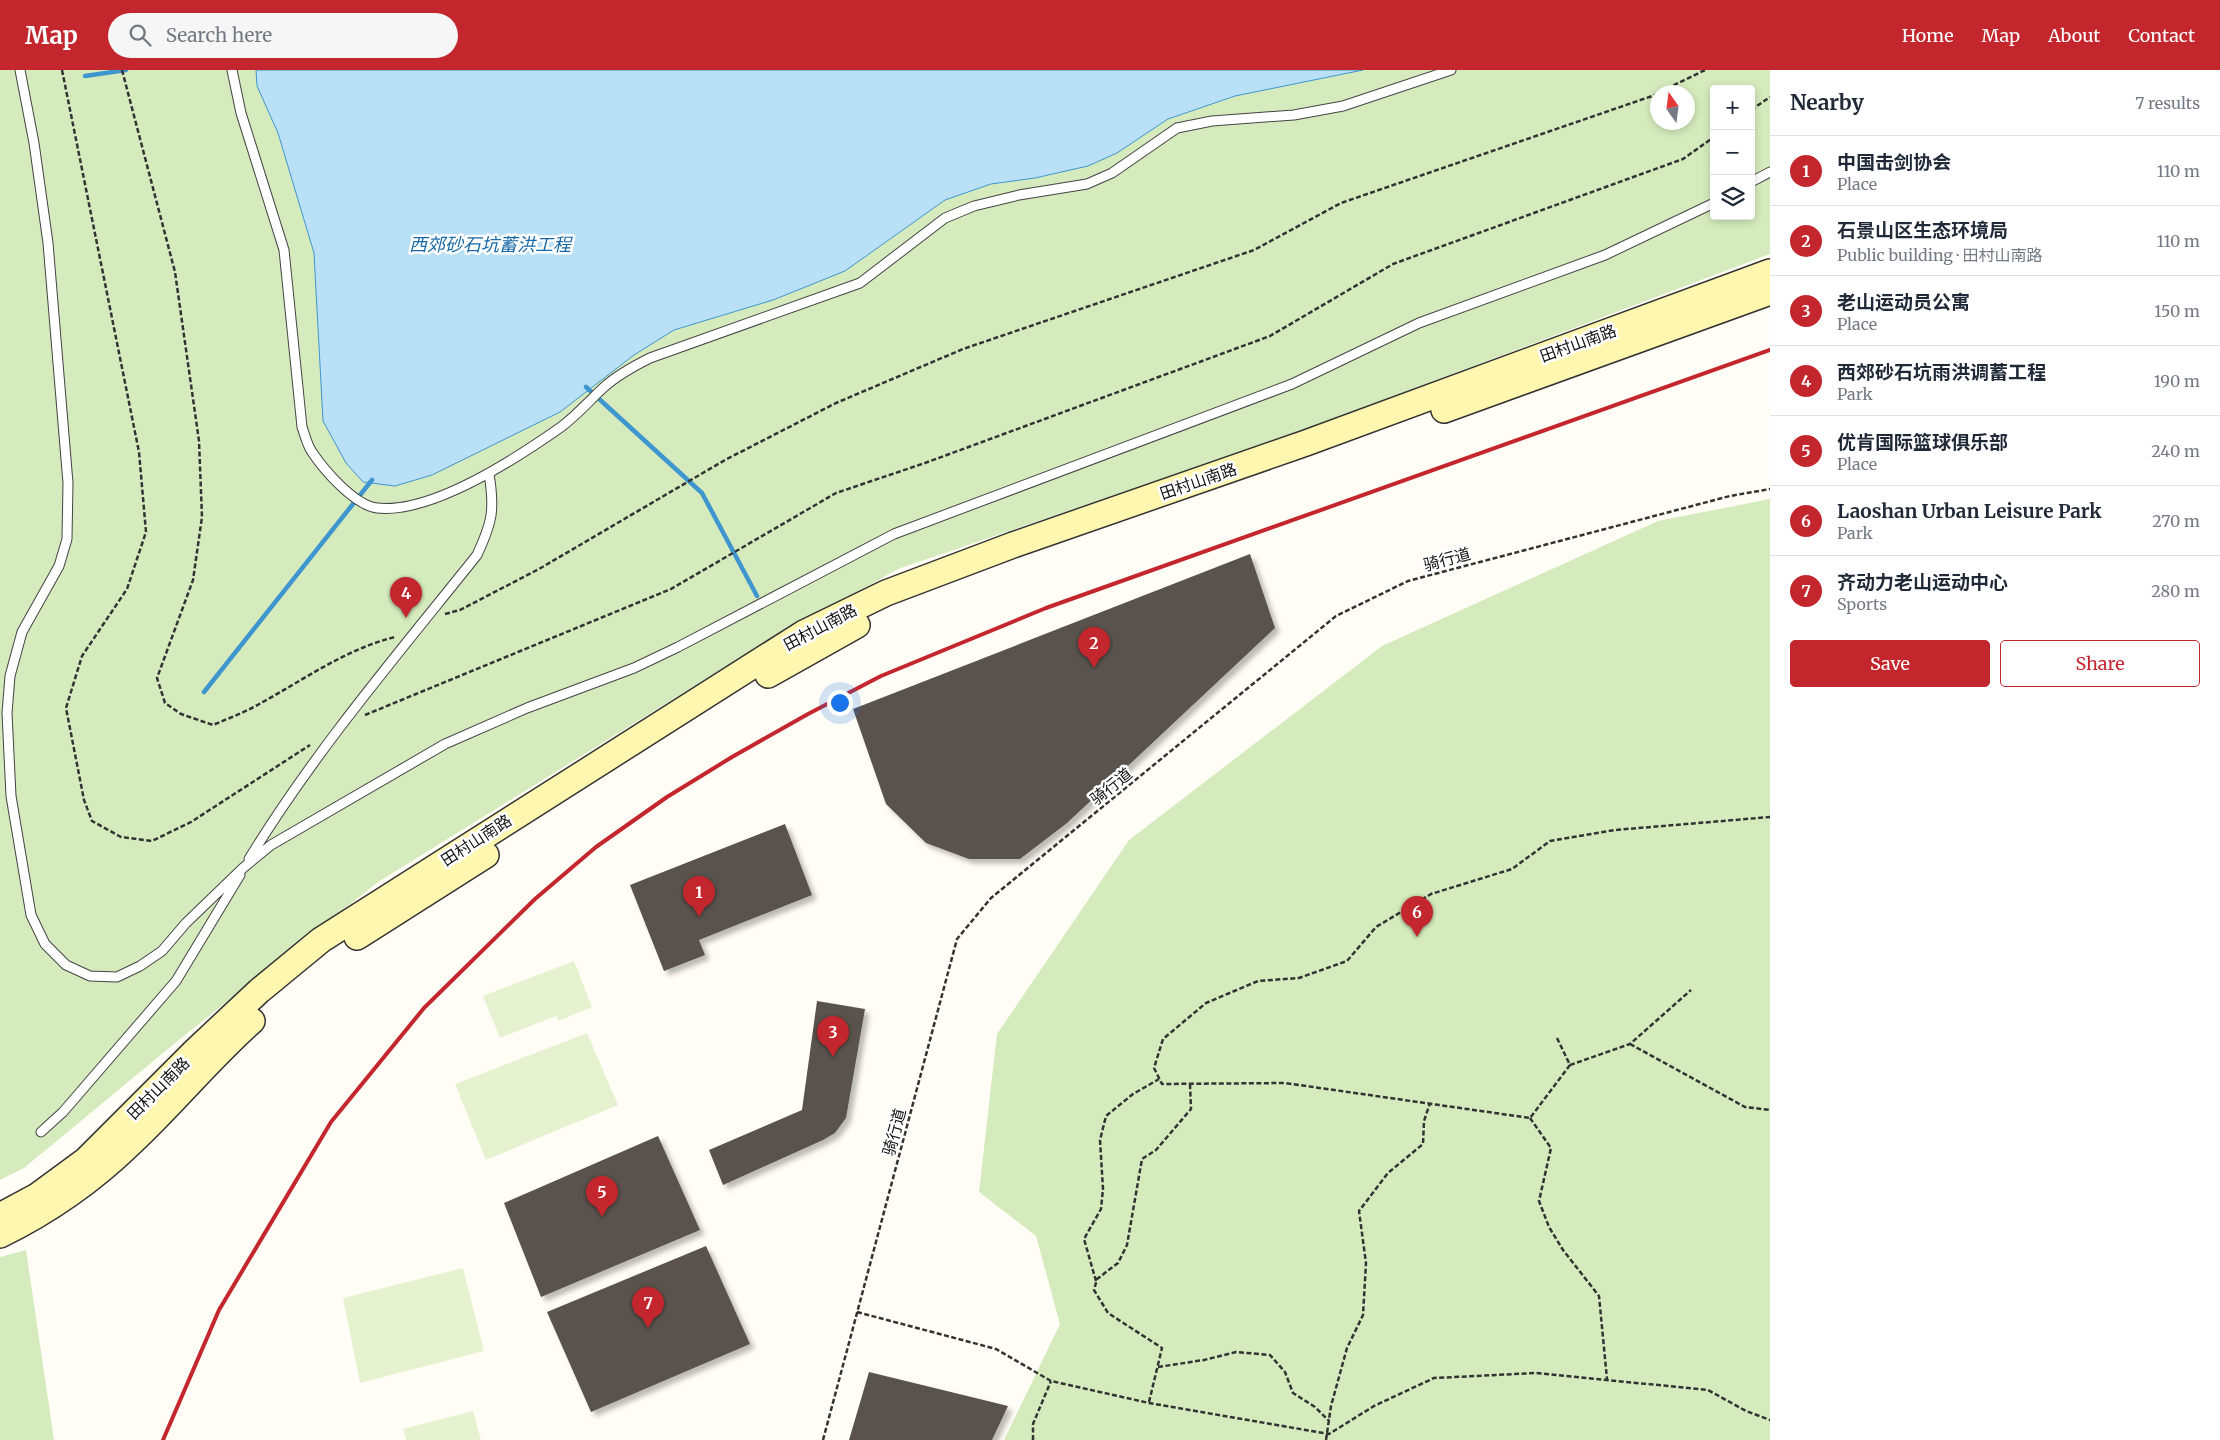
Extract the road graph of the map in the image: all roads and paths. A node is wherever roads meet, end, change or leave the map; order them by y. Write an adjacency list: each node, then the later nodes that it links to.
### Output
1 (20, 70): 24 (lane)
2 (62, 70): 22 (path)
3 (122, 70): 20 (path)
4 (232, 70): 17 (lane)
5 (1450, 70): 17 (lane)
6 (1705, 70): 7 (path)
7 (1675, 85)
8 (1650, 96): 19 (path)
9 (1770, 97): 10 (path)
10 (1755, 107)
11 (1710, 140): 21 (path)
12 (1770, 172): 13 (lane)
13 (1755, 180)
14 (1710, 205): 24 (lane)
15 (1770, 272): 35 (main road, 田村山南路)
16 (1770, 292): 36 (main road, 田村山南路)
17 (489, 474): 19 (lane)
18 (1770, 489): 38 (path, 骑行道)
19 (424, 621): 20 (lane)
20 (416, 632): 21 (lane)
21 (342, 725): 24 (lane)
22 (317, 741)
23 (1770, 817): 29 (path)
24 (246, 865): 34 (lane)
25 (1691, 990): 27 (path)
26 (1557, 1038): 28 (path)
27 (1630, 1044): 28 (path); 32 (path)
28 (1570, 1065): 33 (path)
29 (1159, 1079): 30 (path); 37 (path)
30 (1190, 1084): 31 (path); 37 (path)
31 (1430, 1103): 33 (path); 44 (path)
32 (1770, 1110)
33 (1530, 1118): 40 (path)
34 (41, 1132)
35 (0, 1216)
36 (0, 1235)
37 (1096, 1282): 39 (path)
38 (857, 1312): 41 (path); 46 (path, 骑行道)
39 (1158, 1368): 42 (path); 44 (path)
40 (1607, 1379): 43 (path); 45 (path)
41 (1050, 1381): 42 (path); 47 (path)
42 (1149, 1403): 45 (path)
43 (1770, 1420)
44 (1329, 1421): 45 (path)
45 (1329, 1434): 48 (path)
46 (823, 1440)
47 (1033, 1440)
48 (1326, 1440)

